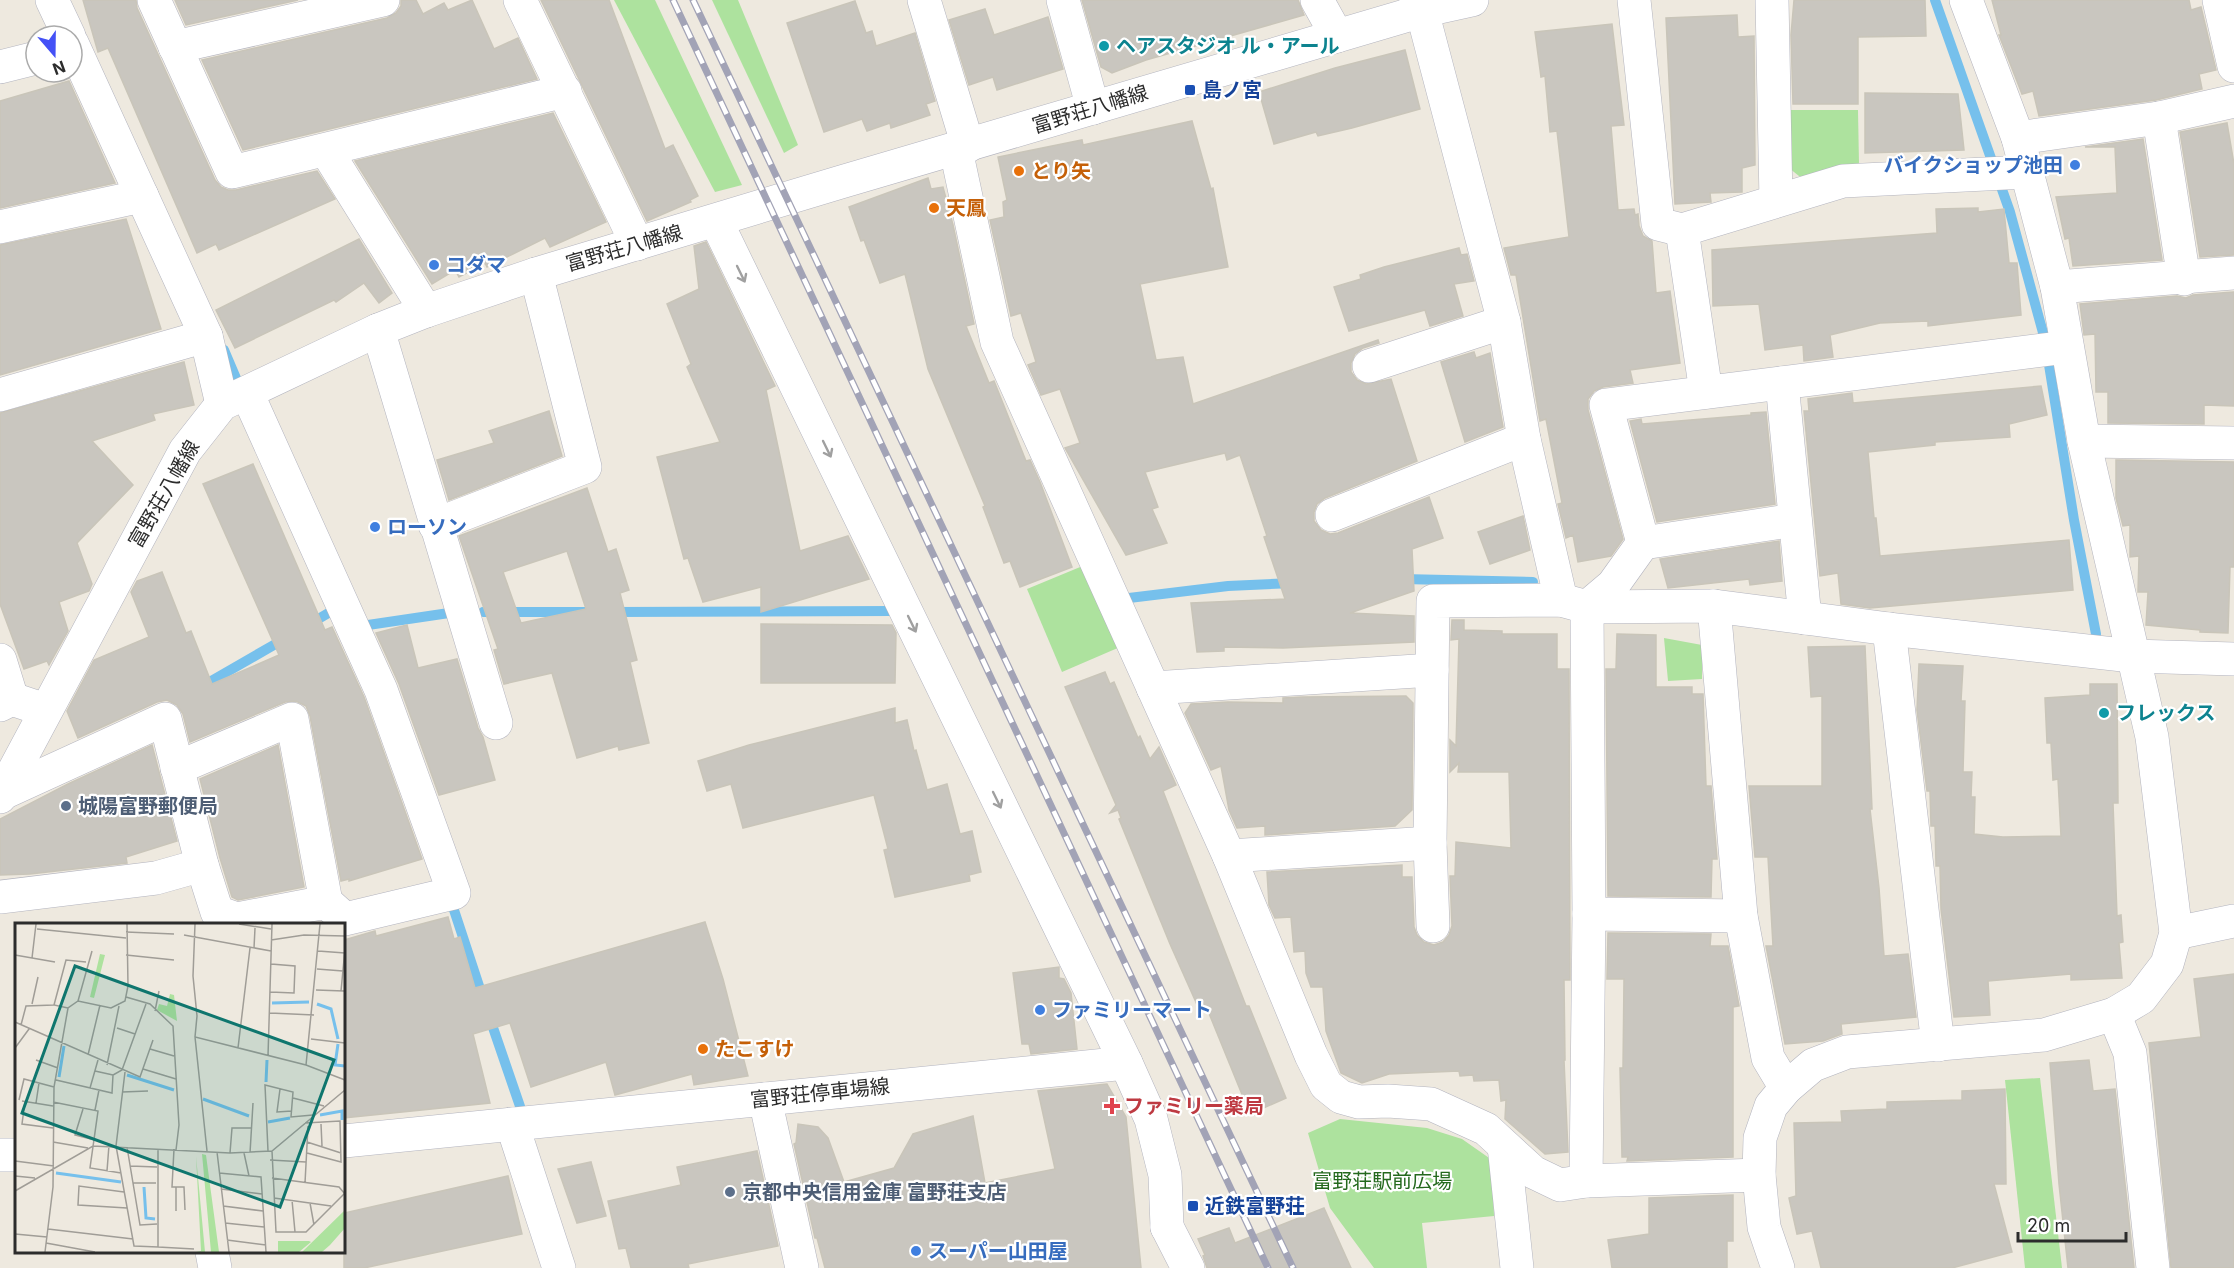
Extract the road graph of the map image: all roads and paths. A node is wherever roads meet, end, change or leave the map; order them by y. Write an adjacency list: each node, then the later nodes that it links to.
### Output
1 (52, 0): 14 (street)
2 (154, 0): 16 (street)
3 (383, 0): 16 (street)
4 (520, 0): 21 (street)
5 (924, 0): 26 (street)
6 (1063, 0): 23 (street)
7 (1317, 0): 15 (street)
8 (1472, 0): 13 (street, 富野荘八幡線)
9 (1634, 0): 33 (street)
10 (1772, 0): 30 (street)
11 (1966, 0): 25 (street)
12 (2219, 0): 18 (street)
13 (1419, 6): 15 (street, 富野荘八幡線); 40 (street)
14 (63, 24)
15 (1337, 36): 23 (street, 富野荘八幡線)
16 (176, 47): 27 (street)
17 (24, 61): 19 (street)
18 (2234, 66)
19 (0, 67)
20 (84, 70): 29 (street)
21 (565, 91): 27 (street); 34 (street)
22 (2234, 101): 24 (street)
23 (1093, 108): 26 (street, 富野荘八幡線)
24 (2158, 118): 25 (street); 37 (street)
25 (2018, 138): 28 (street)
26 (962, 148): 31 (street, 富野荘八幡線); 64 (street)
27 (326, 150): 39 (street)
28 (2026, 172): 30 (street); 38 (street)
29 (142, 196): 32 (street); 42 (street)
30 (1776, 201): 33 (street)
31 (716, 221): 34 (street, 富野荘八幡線); 82 (street, one-way to 82)
32 (0, 227)
33 (1682, 230): 46 (street)
34 (637, 244): 36 (street, 富野荘八幡線)
35 (2234, 273): 37 (street)
36 (536, 274): 39 (street, 富野荘八幡線); 54 (street)
37 (2184, 279): 38 (street)
38 (2057, 287): 43 (street)
39 (426, 311): 41 (street, 富野荘八幡線)
40 (1504, 322): 44 (street); 49 (street)
41 (378, 330): 48 (street, 富野荘八幡線); 54 (street)
42 (206, 336): 47 (street); 48 (street)
43 (2051, 349): 45 (street); 50 (street)
44 (1369, 366)
45 (1782, 382): 46 (street); 53 (street)
46 (1706, 392): 55 (street)
47 (0, 395)
48 (235, 399): 66 (street, 富野荘八幡線); 74 (street)
49 (1524, 439): 52 (street); 56 (street)
50 (2084, 441): 51 (street); 60 (street)
51 (2234, 442)
52 (1332, 515)
53 (1795, 520): 55 (street); 58 (street)
54 (435, 525): 67 (street)
55 (1642, 543): 56 (street)
56 (1574, 603): 57 (street); 63 (street); 75 (street)
57 (1714, 606): 58 (street); 76 (street)
58 (1805, 618): 59 (street)
59 (1889, 629): 60 (street); 81 (street)
60 (2132, 656): 61 (street); 79 (street)
61 (2234, 659)
62 (0, 660): 65 (street)
63 (1432, 670): 64 (street); 70 (street)
64 (1153, 688): 71 (street)
65 (6, 702): 66 (street)
66 (45, 710): 69 (street, 富野荘八幡線)
67 (496, 723)
68 (177, 768): 69 (street); 72 (street); 74 (street)
69 (1, 795)
70 (1430, 843): 71 (street); 78 (street)
71 (1229, 856): 87 (street)
72 (202, 865): 73 (street); 74 (street)
73 (0, 897)
74 (326, 902)
75 (1589, 914): 76 (street); 89 (street)
76 (1741, 916): 83 (street)
77 (2234, 921): 79 (street)
78 (1433, 926)
79 (2176, 933): 80 (street)
80 (2114, 1014): 81 (street); 97 (street)
81 (1938, 1045): 83 (street)
82 (1125, 1063): 84 (street, 富野荘停車場線); 94 (street)
83 (1786, 1088): 88 (street)
84 (765, 1098): 85 (street, 富野荘停車場線); 93 (street)
85 (512, 1124): 86 (street, 富野荘停車場線); 92 (street)
86 (345, 1141)
87 (1504, 1146): 89 (street); 95 (street)
88 (1759, 1175): 89 (street); 96 (street)
89 (1586, 1181)
90 (212, 1253): 91 (street)
91 (215, 1268)
92 (559, 1268)
93 (802, 1268)
94 (1188, 1268)
95 (1517, 1268)
96 (1778, 1268)
97 (2153, 1268)

